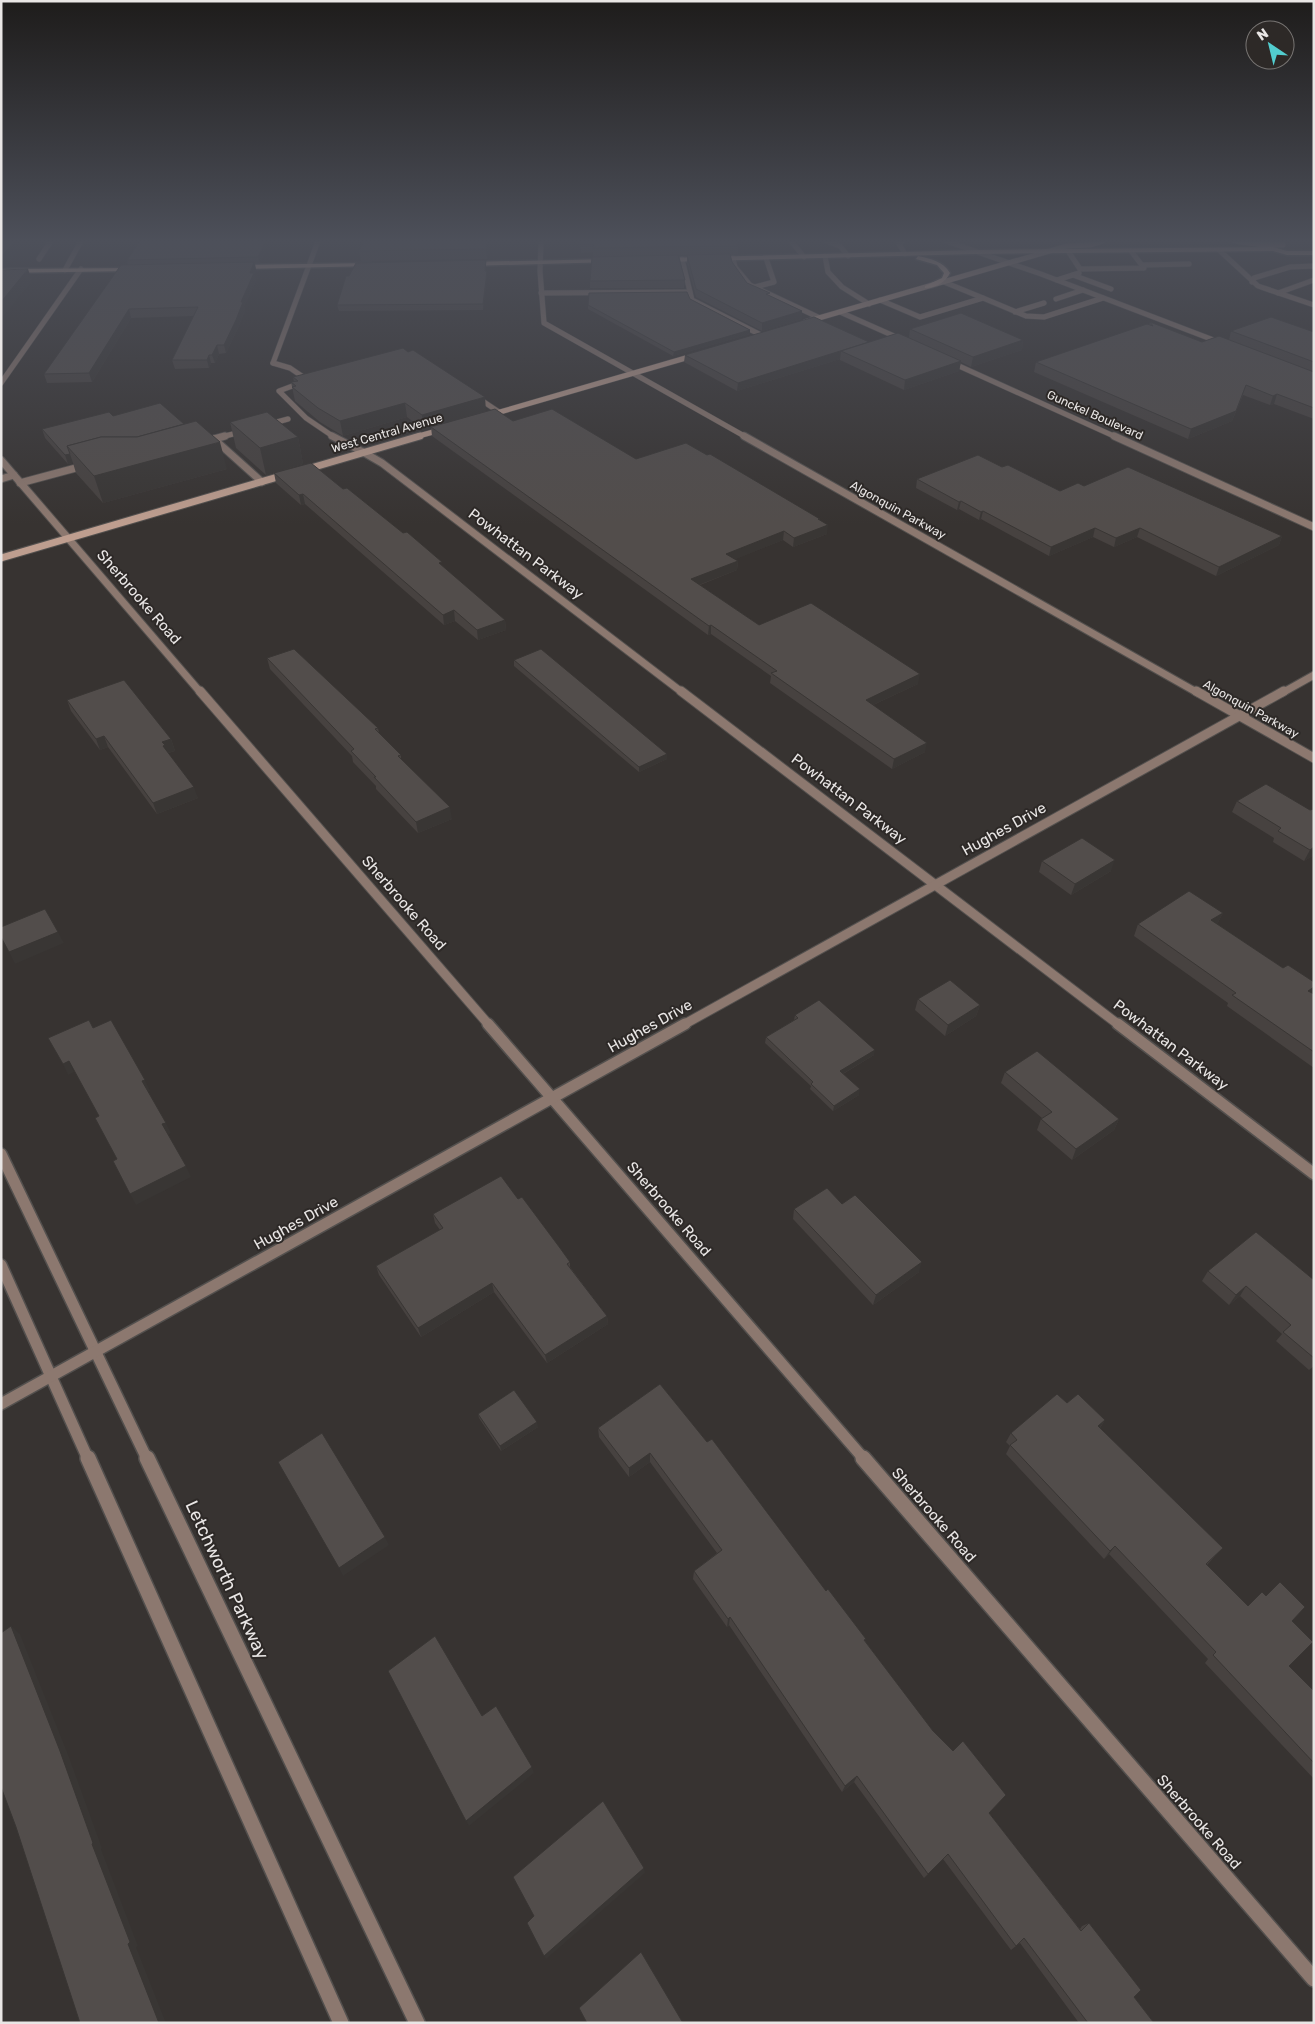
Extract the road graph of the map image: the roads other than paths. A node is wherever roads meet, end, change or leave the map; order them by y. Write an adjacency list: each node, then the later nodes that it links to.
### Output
1 (35, 335): 15 (street)
2 (283, 335): 14 (street)
3 (566, 335): 12 (street, Algonquin Parkway)
4 (760, 335): 7 (main road)
5 (892, 335): 8 (street)
6 (1203, 335): 9 (street)
7 (752, 338)
8 (906, 342)
9 (1231, 346)
10 (706, 352): 12 (main road)
11 (942, 358): 32 (street, Gunckel Boulevard)
12 (632, 373): 17 (main road); 36 (street, Algonquin Parkway)
13 (316, 379): 14 (street)
14 (307, 381): 25 (street, Powhattan Parkway)
15 (1, 383)
16 (470, 392): 17 (street)
17 (500, 412): 18 (main road)
18 (481, 418)
19 (288, 419): 21 (street)
20 (454, 426): 25 (main road, West Central Avenue)
21 (261, 427)
22 (251, 429): 23 (street)
23 (214, 439): 24 (street); 30 (street)
24 (197, 444)
25 (363, 452): 30 (main road, West Central Avenue); 38 (street, Powhattan Parkway)
26 (1, 460): 28 (street, Sherbrooke Road)
27 (92, 463): 31 (street)
28 (14, 475): 29 (street); 31 (street, Sherbrooke Road)
29 (1, 479)
30 (262, 482): 33 (main road, West Central Avenue)
31 (20, 483): 33 (street, Sherbrooke Road)
32 (1314, 526)
33 (68, 539): 34 (main road, West Central Avenue); 39 (street, Sherbrooke Road)
34 (1, 558)
35 (1314, 675): 36 (street, Hughes Drive)
36 (1241, 717): 37 (street, Algonquin Parkway); 38 (street, Hughes Drive)
37 (1314, 758)
38 (935, 884): 39 (street, Hughes Drive); 41 (street, Powhattan Parkway)
39 (551, 1098): 43 (street, Hughes Drive); 46 (street, Sherbrooke Road)
40 (1, 1154): 43 (street, Letchworth Parkway)
41 (1314, 1174)
42 (1, 1265): 44 (street)
43 (97, 1352): 44 (street, Hughes Drive); 48 (street, Letchworth Parkway)
44 (51, 1377): 45 (street, Hughes Drive); 47 (street)
45 (1, 1404)
46 (1314, 1979)
47 (341, 2023)
48 (417, 2023)

